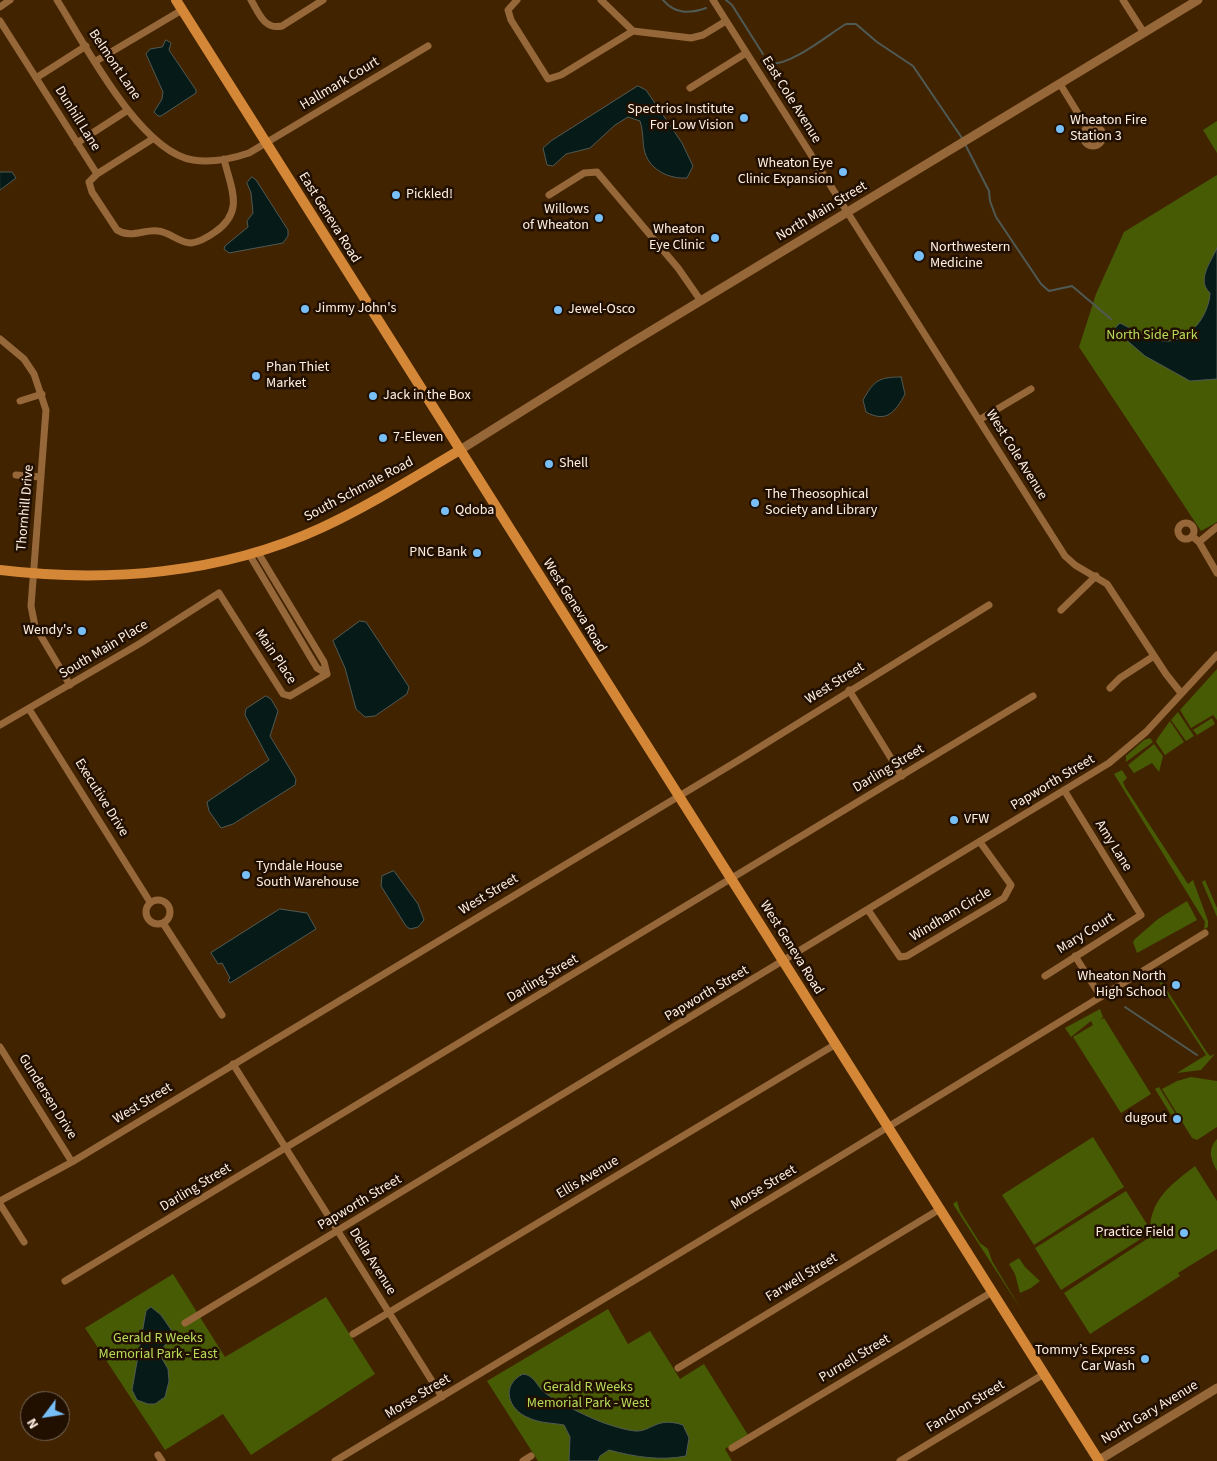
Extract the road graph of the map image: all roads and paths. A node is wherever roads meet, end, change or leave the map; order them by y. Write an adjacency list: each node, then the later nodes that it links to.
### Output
1 (10, 0): 11 (street)
2 (57, 0): 17 (street, Belmont Lane)
3 (176, 0): 12 (main road, East Geneva Road)
4 (251, 0): 5 (street)
5 (323, 0)
6 (517, 0): 15 (street)
7 (601, 0): 15 (street)
8 (713, 0): 14 (street, East Cole Avenue)
9 (1123, 0): 16 (street)
10 (1198, 0): 16 (street, North Main Street)
11 (0, 6)
12 (182, 10): 20 (street); 28 (main road, East Geneva Road)
13 (0, 21): 21 (street, Dunhill Lane)
14 (726, 21): 15 (street); 19 (street, East Cole Avenue)
15 (633, 31)
16 (1144, 33): 22 (street, North Main Street)
17 (86, 46): 20 (street, Belmont Lane); 21 (street)
18 (428, 46): 28 (street, Hallmark Court)
19 (746, 53): 23 (street); 32 (street, East Cole Avenue)
20 (96, 61): 24 (street, Belmont Lane)
21 (36, 78): 27 (street, Dunhill Lane)
22 (1060, 84): 25 (street); 32 (street, North Main Street)
23 (690, 88)
24 (128, 110): 26 (street, Belmont Lane); 27 (street)
25 (1087, 128)
26 (154, 138): 29 (street, Belmont Lane); 30 (street)
27 (77, 143): 30 (street, Dunhill Lane)
28 (266, 143): 29 (street, Belmont Lane); 39 (main road, East Geneva Road)
29 (224, 160): 30 (street, Dunhill Lane)
30 (97, 174)
31 (549, 195): 33 (street)
32 (847, 213): 33 (street, North Main Street); 38 (street, West Cole Avenue)
33 (700, 301): 39 (street, North Main Street)
34 (0, 339): 36 (street, Thornhill Drive)
35 (1031, 389): 38 (street)
36 (42, 394): 37 (street); 41 (street, Thornhill Drive)
37 (20, 401)
38 (978, 420): 49 (street, West Cole Avenue)
39 (460, 450): 45 (main road, South Schmale Road); 64 (main road, West Geneva Road)
40 (16, 475): 41 (street)
41 (42, 477): 48 (street, Thornhill Drive)
42 (1217, 527): 44 (street)
43 (1192, 536): 44 (street)
44 (1199, 542): 47 (street)
45 (253, 552): 48 (main road, South Schmale Road); 50 (street, Main Place)
46 (0, 570): 48 (main road, South Schmale Road)
47 (1217, 573)
48 (32, 574): 55 (street, Thornhill Drive)
49 (1096, 576): 52 (street); 54 (street, West Cole Avenue)
50 (219, 593): 55 (street, South Main Place)
51 (989, 605): 57 (street, West Street)
52 (1061, 610)
53 (1217, 655): 58 (street, Papworth Street)
54 (1154, 656): 56 (street); 58 (street, West Cole Avenue)
55 (70, 685): 60 (street, South Main Place)
56 (1110, 688)
57 (849, 690): 62 (street); 64 (street, West Street)
58 (1181, 693): 63 (street, Papworth Street)
59 (1032, 696): 62 (street, Darling Street)
60 (30, 709): 61 (street, South Main Place); 67 (street, Executive Drive)
61 (0, 725)
62 (902, 776): 66 (street, Darling Street)
63 (1064, 790): 65 (street, Papworth Street); 69 (street, Amy Lane)
64 (678, 795): 66 (main road, West Geneva Road); 79 (street, West Street)
65 (980, 842): 68 (street, Papworth Street); 68 (street, Windham Circle)
66 (731, 880): 73 (main road, West Geneva Road); 81 (street, Darling Street)
67 (150, 902): 70 (street, Executive Drive); 70 (street)
68 (868, 910): 73 (street, Papworth Street)
69 (1141, 915): 72 (street, Mary Court)
70 (163, 923): 76 (street, Executive Drive)
71 (1205, 933): 75 (street, Morse Street)
72 (1076, 956): 74 (street, Mary Court); 75 (street)
73 (783, 962): 77 (main road, West Geneva Road); 85 (street, Papworth Street)
74 (1045, 976)
75 (1101, 996): 80 (street, Morse Street)
76 (222, 1015)
77 (836, 1044): 80 (main road, West Geneva Road); 89 (street, Ellis Avenue)
78 (0, 1047): 82 (street, Gundersen Drive)
79 (233, 1064): 81 (street, Della Avenue); 82 (street, West Street)
80 (888, 1127): 84 (main road, West Geneva Road); 95 (street, Morse Street)
81 (286, 1148): 85 (street, Della Avenue); 87 (street, Darling Street)
82 (72, 1162): 83 (street, West Street)
83 (0, 1203): 86 (street)
84 (940, 1209): 88 (main road, West Geneva Road); 92 (street, Farwell Street)
85 (337, 1231): 89 (street, Della Avenue); 90 (street, Papworth Street)
86 (24, 1242)
87 (65, 1282)
88 (992, 1292): 93 (main road, West Geneva Road); 96 (street, Purnell Street)
89 (388, 1313): 91 (street, Ellis Avenue); 95 (street, Della Avenue)
90 (185, 1323)
91 (353, 1334)
92 (678, 1368)
93 (1044, 1374): 100 (street, Fanchon Street); 101 (main road, West Geneva Road)
94 (1217, 1388): 101 (street, North Gary Avenue)
95 (442, 1397): 98 (street, Morse Street)
96 (732, 1448)
97 (531, 1456): 99 (street)
98 (335, 1461)
99 (523, 1461)
100 (900, 1461)
101 (1098, 1461)

